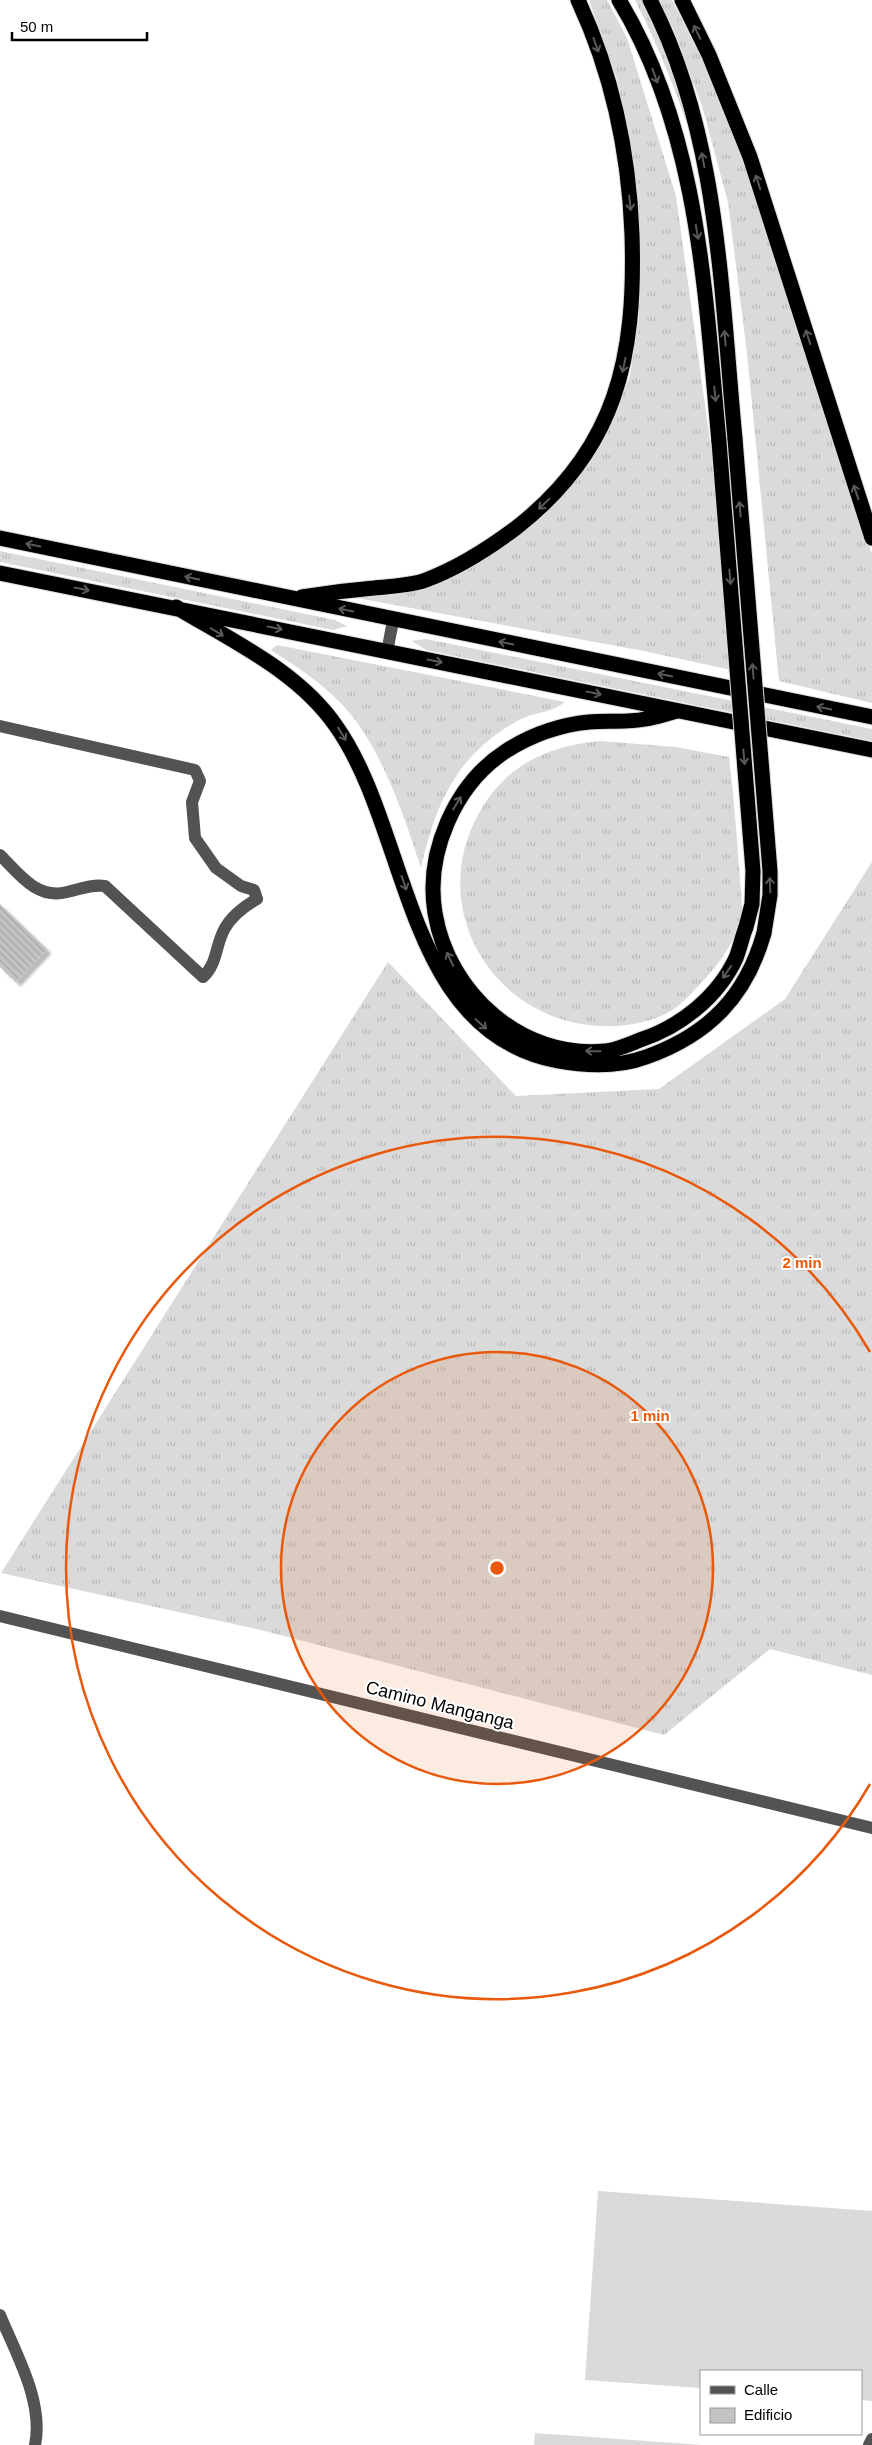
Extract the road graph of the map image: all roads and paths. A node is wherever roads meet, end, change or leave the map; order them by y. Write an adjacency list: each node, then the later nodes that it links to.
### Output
1 (578, 0): 8 (highway, one-way to 8)
2 (620, 0): 12 (highway, one-way to 12, bridge)
3 (650, 0): 9 (highway, one-way to 3, bridge)
4 (682, 0): 6 (highway, one-way to 4)
5 (0, 538): 8 (highway, one-way to 5)
6 (872, 538)
7 (0, 573): 9 (highway, one-way to 9)
8 (292, 598): 10 (highway, one-way to 8)
9 (176, 607): 11 (highway, one-way to 11)
10 (393, 620): 11 (street); 13 (highway, one-way to 10)
11 (387, 652): 12 (highway, one-way to 12)
12 (680, 711): 15 (highway)
13 (872, 717)
14 (0, 726): 16 (street)
15 (872, 750)
16 (0, 855)
17 (0, 1616): 18 (street, Camino Manganga)
18 (872, 1828)
19 (0, 2315): 21 (street)
20 (872, 2439): 22 (street)
21 (35, 2445)
22 (869, 2445)

